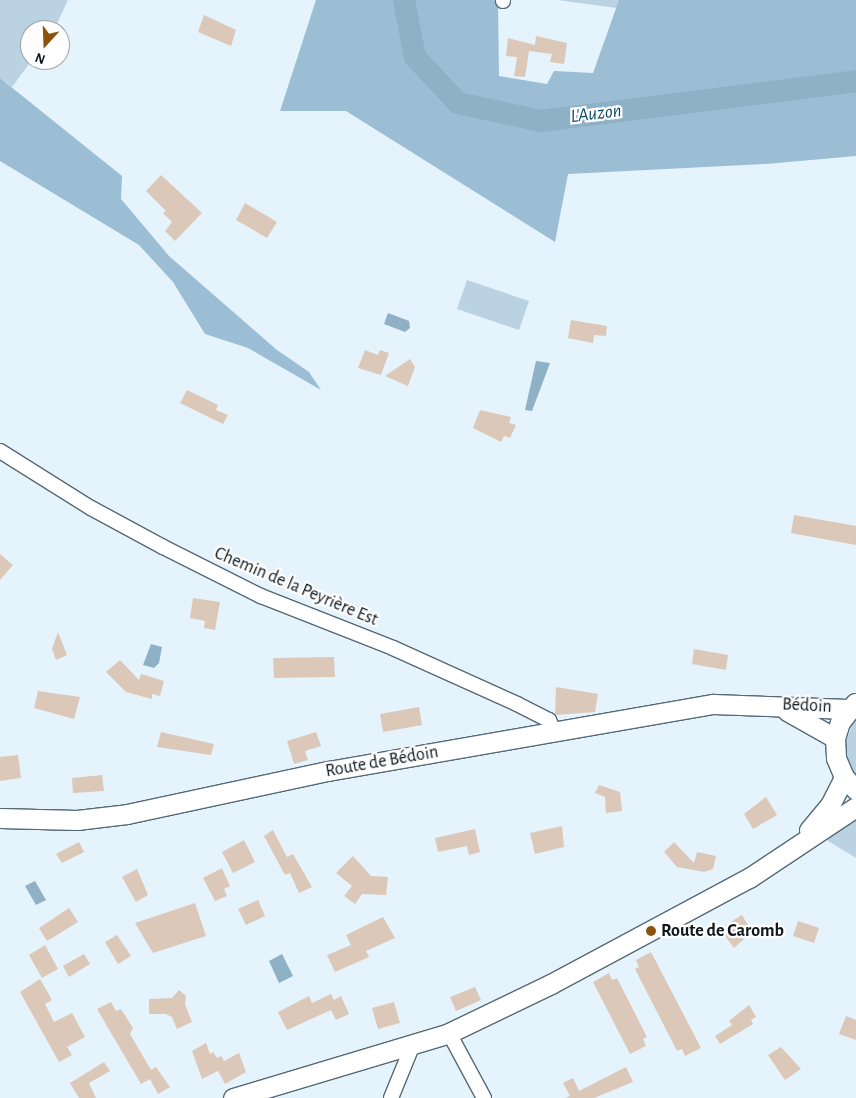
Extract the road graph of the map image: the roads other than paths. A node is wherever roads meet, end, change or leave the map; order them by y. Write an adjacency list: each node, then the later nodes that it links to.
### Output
1 (0, 450): 4 (street, Chemin de la Peyrière Est)
2 (765, 704): 3 (main road, Bédoin); 4 (main road, Route de Bédoin); 5 (main road)
3 (852, 705): 5 (main road)
4 (554, 732): 8 (main road, Route de Bédoin)
5 (835, 738): 6 (main road)
6 (850, 784): 9 (main road)
7 (856, 807): 9 (main road)
8 (0, 818)
9 (785, 853): 10 (main road)
10 (449, 1033): 11 (main road); 14 (street)
11 (413, 1044): 12 (main road); 13 (street)
12 (233, 1098)
13 (391, 1098)
14 (484, 1098)

